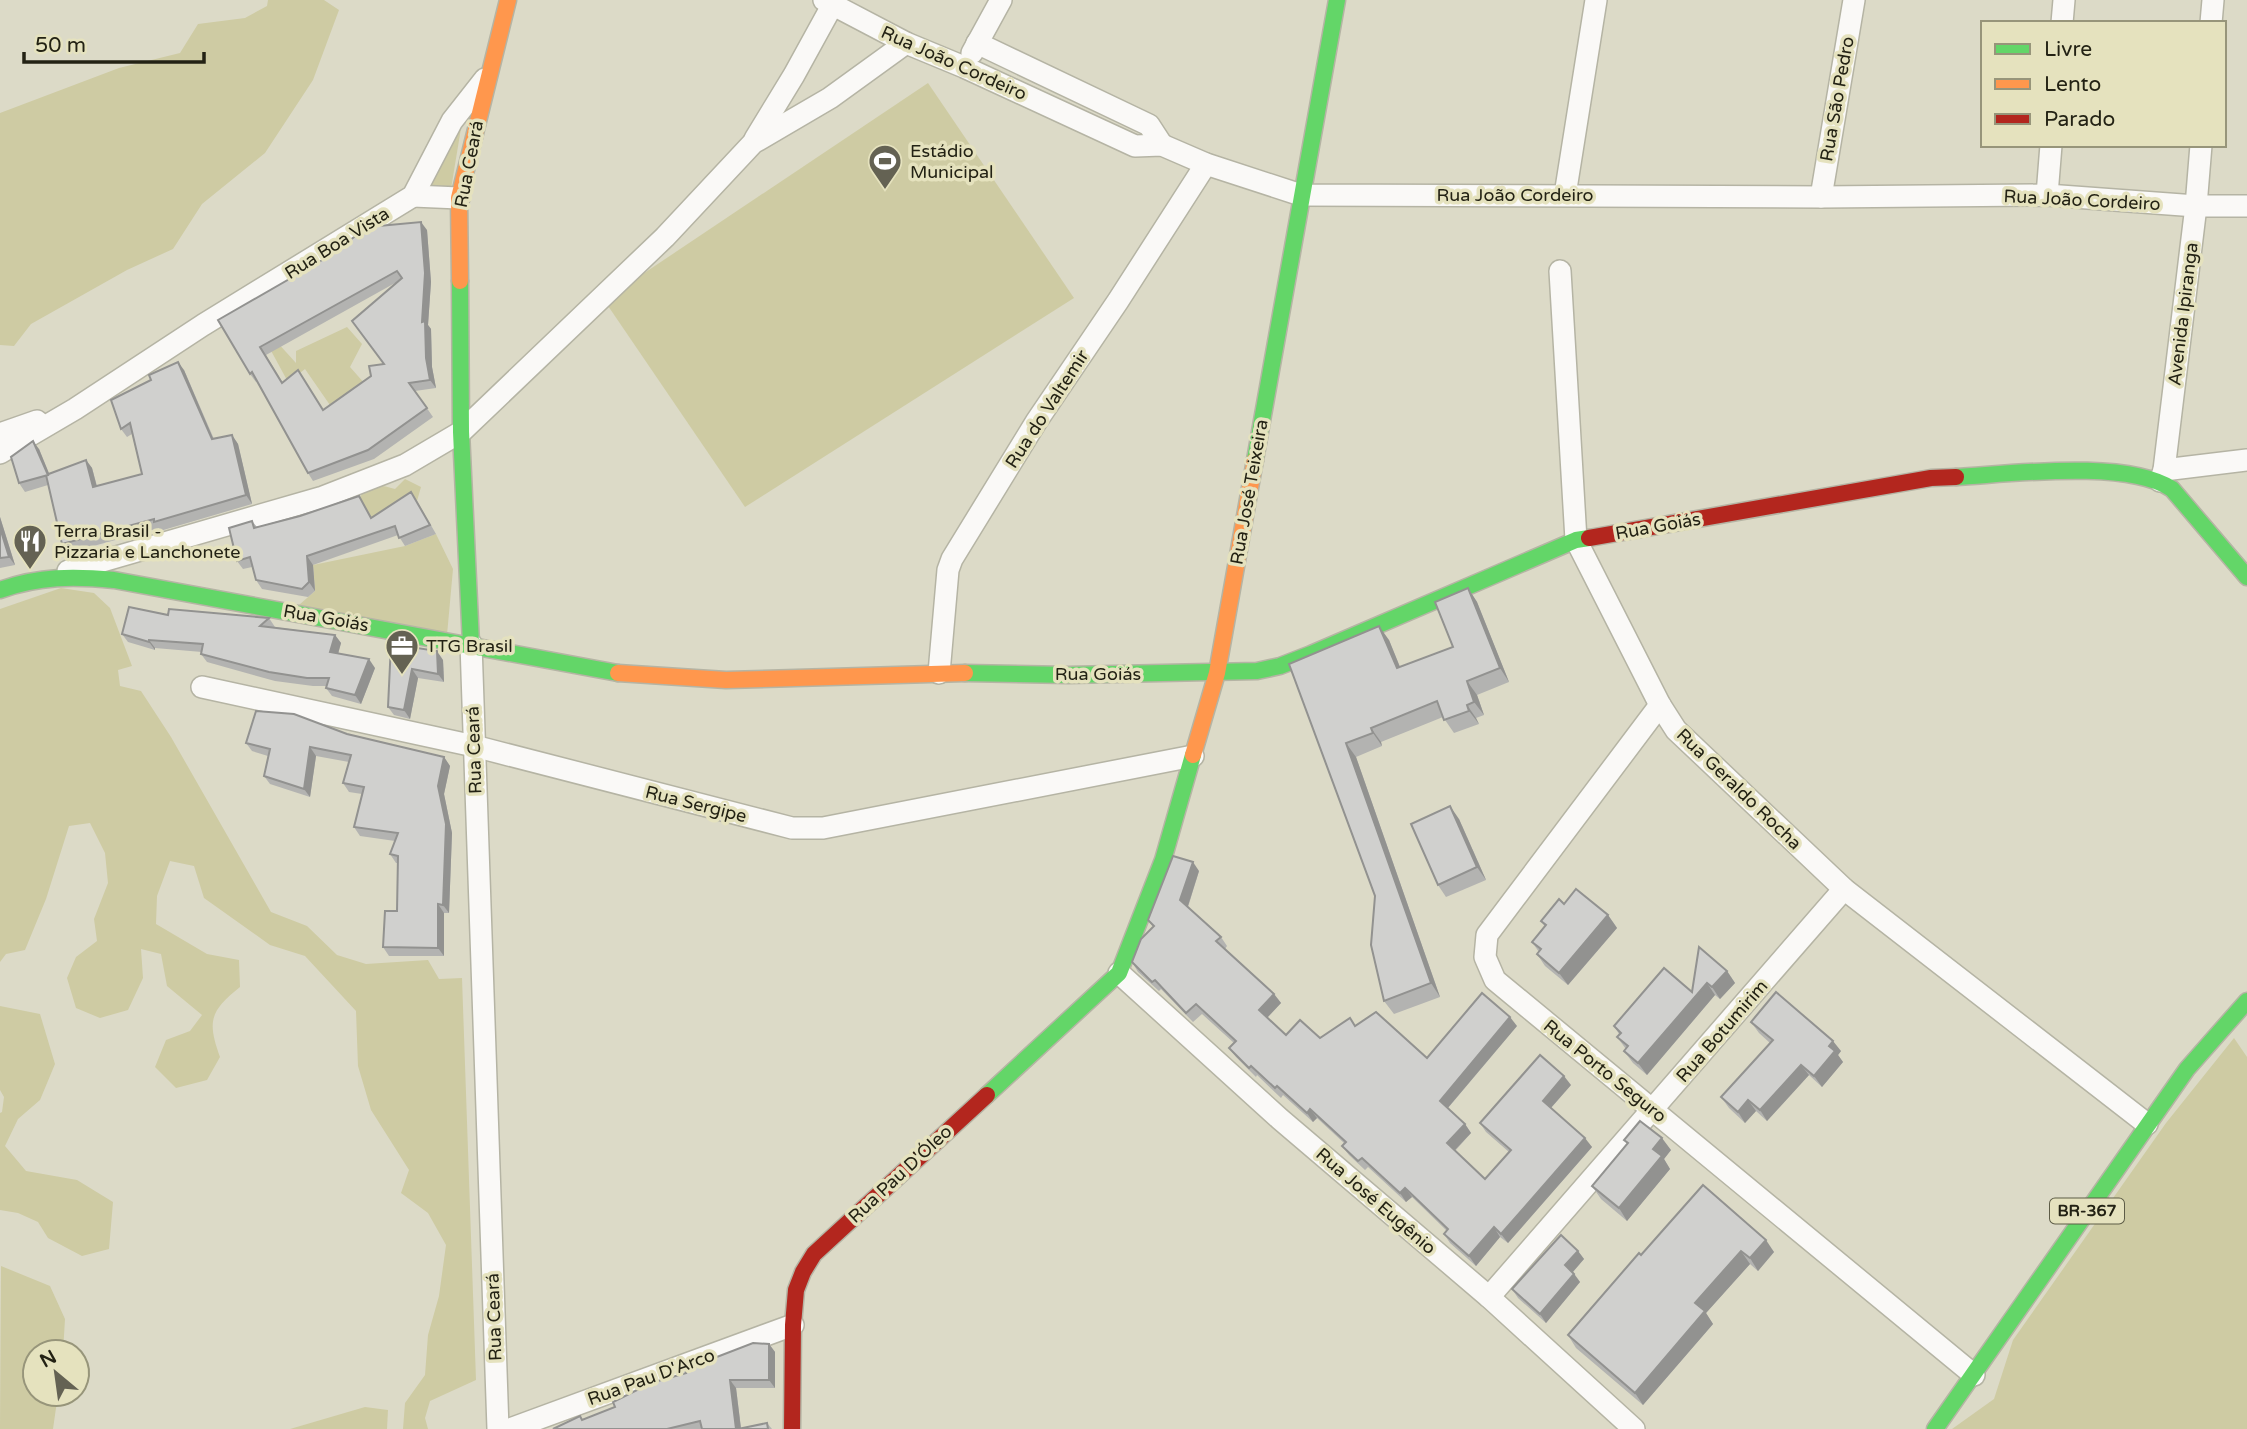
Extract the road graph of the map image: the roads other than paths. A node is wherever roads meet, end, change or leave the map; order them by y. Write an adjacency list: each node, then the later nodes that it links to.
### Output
1 (508, 0): 14 (street)
2 (1001, 0): 12 (street)
3 (1337, 0): 20 (street, Rua José Teixeira)
4 (1596, 0): 21 (street)
5 (1854, 0): 24 (street, Rua São Pedro)
6 (2064, 0): 9 (street)
7 (2213, 0): 10 (street)
8 (828, 2): 11 (street, Rua João Cordeiro); 15 (street)
9 (2062, 21)
10 (2211, 21)
11 (906, 43): 13 (street, Rua João Cordeiro); 15 (street)
12 (977, 43): 13 (street); 16 (street)
13 (964, 66): 16 (street, Rua João Cordeiro)
14 (488, 75): 23 (street); 25 (street, Rua Ceará)
15 (753, 143): 30 (street)
16 (1162, 145): 19 (street, Rua João Cordeiro)
17 (2051, 147): 22 (street)
18 (2201, 147): 26 (street, Avenida Ipiranga)
19 (1206, 164): 20 (street, Rua João Cordeiro); 40 (street, Rua do Valtemir)
20 (1301, 195): 21 (street, Rua João Cordeiro); 41 (street, Rua José Teixeira)
21 (1565, 195): 24 (street, Rua João Cordeiro)
22 (2047, 195): 24 (street, Rua João Cordeiro); 26 (street, Rua João Cordeiro)
23 (413, 196): 25 (street); 29 (street, Rua Boa Vista)
24 (1821, 197)
25 (459, 198): 30 (street, Rua Ceará)
26 (2196, 206): 27 (street, Rua João Cordeiro); 34 (street, Avenida Ipiranga)
27 (2247, 206)
28 (1560, 271): 35 (street, Rua Geraldo Rocha)
29 (75, 409): 31 (street, Rua Boa Vista); 32 (street, Rua Boa Vista)
30 (461, 432): 36 (street); 39 (street, Rua Ceará)
31 (0, 433)
32 (0, 453)
33 (2247, 460): 34 (street, Rua Goiás)
34 (2165, 480): 35 (street, Rua Goiás); 37 (street)
35 (1576, 540): 41 (street, Rua Goiás); 43 (street, Rua Geraldo Rocha)
36 (56, 575): 38 (street, Rua Goiás); 39 (street, Rua Goiás)
37 (2247, 577)
38 (5, 587)
39 (471, 644): 40 (street, Rua Goiás); 44 (street, Rua Ceará)
40 (939, 673): 41 (street, Rua Goiás)
41 (1217, 673): 45 (street, Rua José Teixeira)
42 (202, 687): 44 (street, Rua Sergipe)
43 (1660, 705): 46 (street, Rua Geraldo Rocha); 50 (street, Rua Porto Seguro)
44 (474, 746): 45 (street, Rua Sergipe); 55 (street, Rua Ceará)
45 (1193, 756): 47 (street, Rua José Teixeira)
46 (1844, 890): 50 (street, Rua Botumirim); 51 (street, Rua Geraldo Rocha)
47 (1119, 973): 52 (street, Rua José Eugênio); 53 (street, Rua Pau D'Óleo)
48 (2247, 1000): 49 (street, BR-367)
49 (2239, 1022): 51 (street, BR-367)
50 (1654, 1111): 52 (street, Rua Botumirim); 54 (street, Rua Porto Seguro)
51 (2147, 1124): 54 (street, BR-367)
52 (1489, 1297): 58 (street, Rua José Eugênio)
53 (793, 1325): 56 (street, Rua Pau D'Arco); 57 (street, Rua Pau D'Óleo)
54 (1974, 1375): 59 (street, BR-367)
55 (498, 1429)
56 (510, 1429)
57 (792, 1429)
58 (1634, 1429)
59 (1936, 1429)

